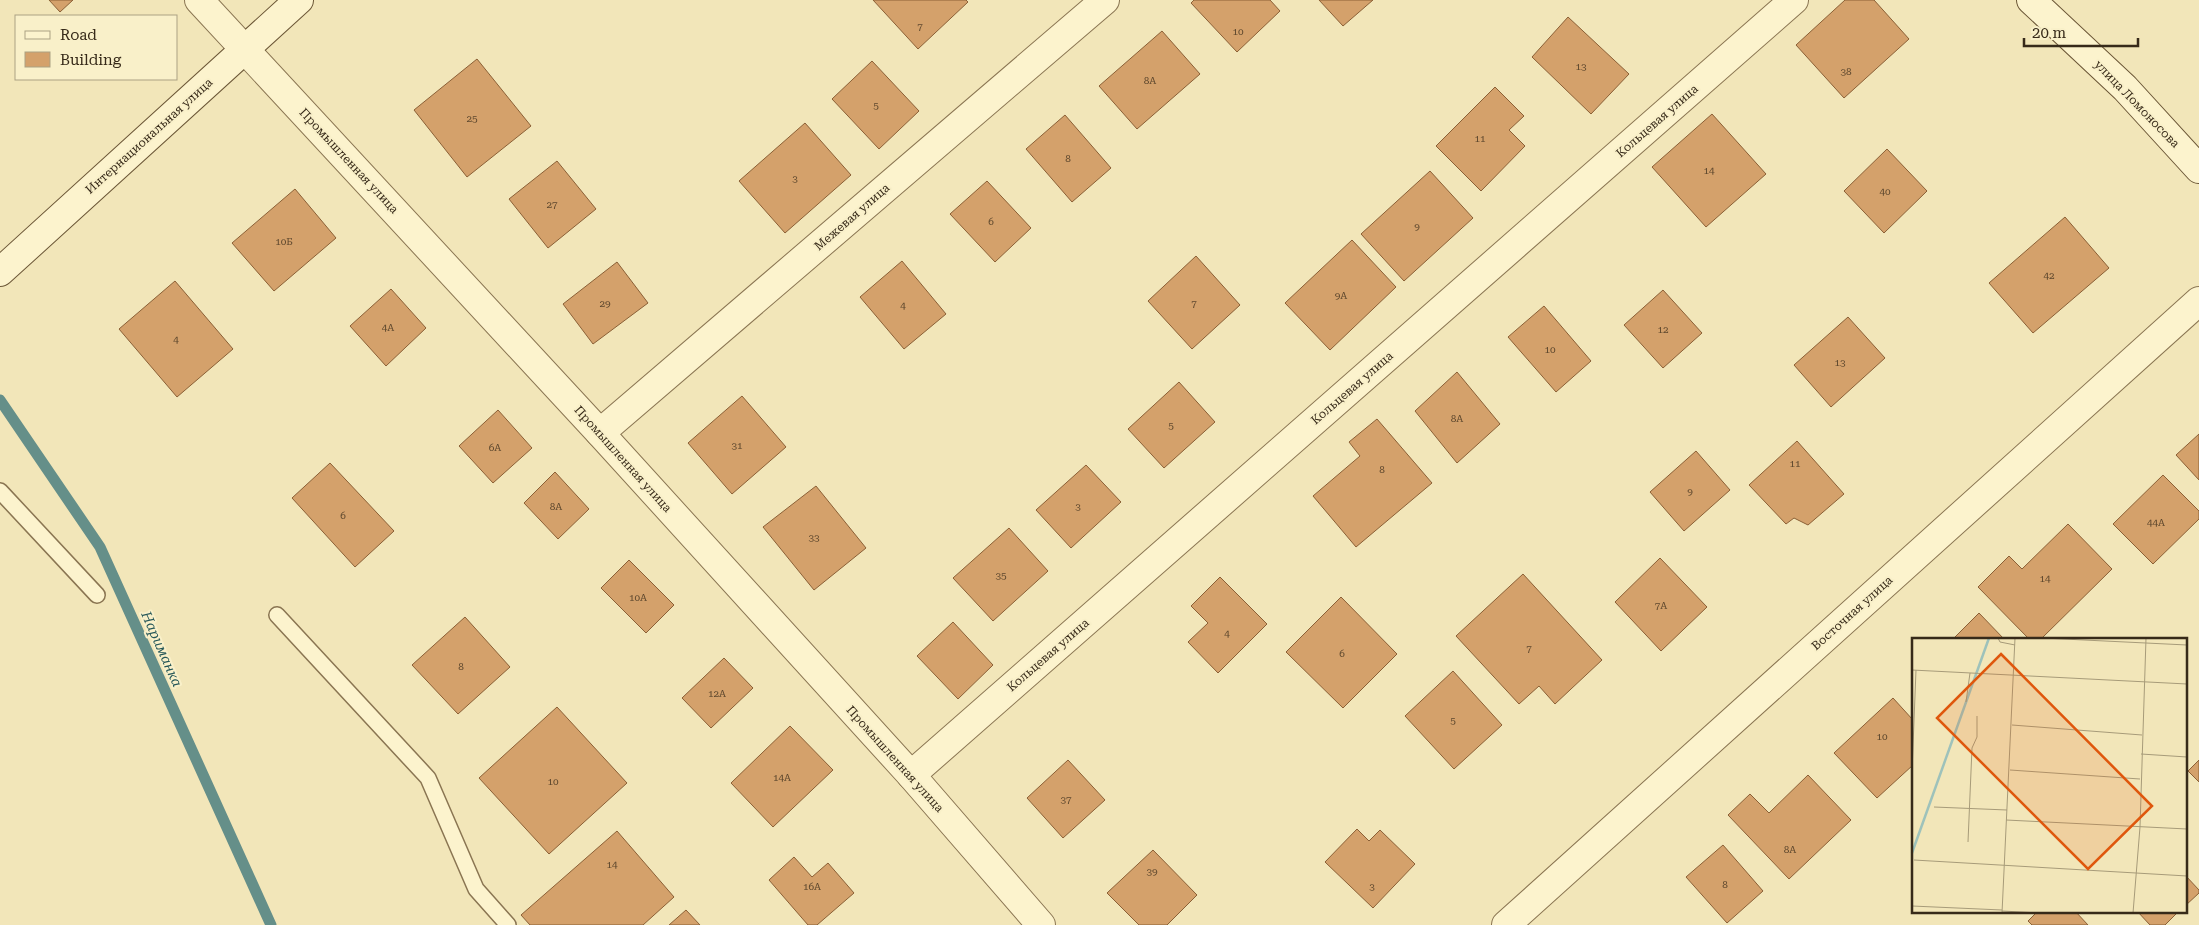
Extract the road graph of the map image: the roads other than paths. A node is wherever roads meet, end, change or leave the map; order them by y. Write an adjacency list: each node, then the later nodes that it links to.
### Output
1 (199, 0): 6 (street, Промышленная улица)
2 (299, 0): 6 (street, Интернациональная улица)
3 (1105, 0): 10 (street, Межевая улица)
4 (1794, 0): 14 (street, Кольцевая улица)
5 (2030, 0): 7 (street, улица Ломоносова)
6 (245, 48): 8 (street, Интернациональная улица); 10 (street, Промышленная улица)
7 (2199, 169)
8 (0, 272)
9 (2199, 301): 17 (street, Восточная улица)
10 (600, 433): 14 (street, Промышленная улица)
11 (0, 491): 12 (lane)
12 (97, 595)
13 (277, 615): 15 (lane)
14 (911, 775): 16 (street, Промышленная улица)
15 (508, 925)
16 (1041, 925)
17 (1506, 925)

